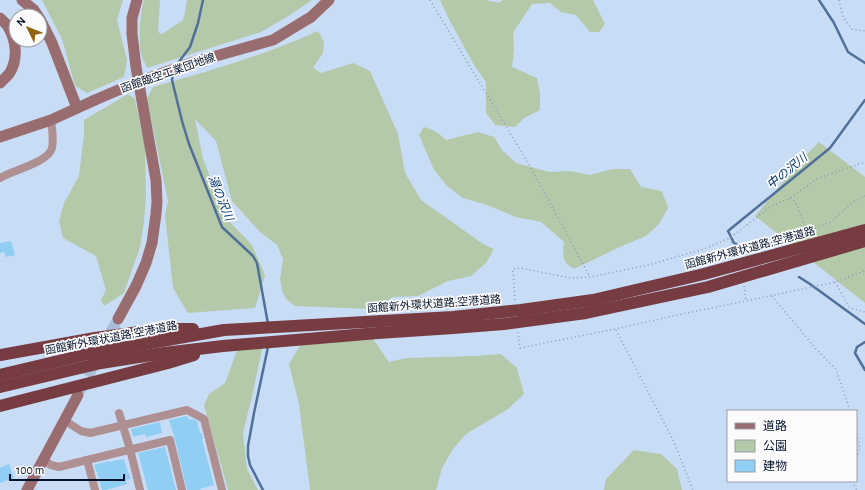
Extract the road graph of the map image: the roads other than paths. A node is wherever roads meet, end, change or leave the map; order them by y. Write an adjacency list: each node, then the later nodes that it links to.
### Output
1 (22, 0): 4 (street)
2 (136, 0): 14 (street)
3 (329, 0): 8 (street, 函館臨空工業団地線, bridge)
4 (32, 8)
5 (0, 18): 7 (street)
6 (48, 34): 8 (street)
7 (0, 83)
8 (76, 108): 9 (street, 函館臨空工業団地線)
9 (51, 120): 10 (street, 函館臨空工業団地線); 11 (street)
10 (0, 137)
11 (0, 178)
12 (865, 230): 15 (highway, 函館新外環状道路;空港道路)
13 (865, 241): 15 (highway, 函館新外環状道路;空港道路)
14 (118, 319)
15 (376, 327): 16 (highway, 函館新外環状道路;空港道路); 17 (highway, 函館新外環状道路;空港道路)
16 (192, 332): 18 (highway); 19 (highway, 函館新外環状道路;空港道路)
17 (194, 352): 20 (highway, 函館新外環状道路;空港道路); 22 (highway)
18 (0, 355)
19 (0, 376)
20 (0, 387)
21 (78, 395): 24 (street)
22 (0, 406)
23 (119, 413): 25 (street)
24 (64, 420): 25 (street); 27 (street)
25 (123, 426): 26 (street); 33 (street)
26 (130, 449): 28 (street); 31 (street); 32 (street)
27 (42, 460): 28 (street); 29 (street)
28 (87, 460): 30 (street)
29 (26, 490)
30 (95, 490)
31 (140, 490)
32 (182, 490)
33 (222, 490)

